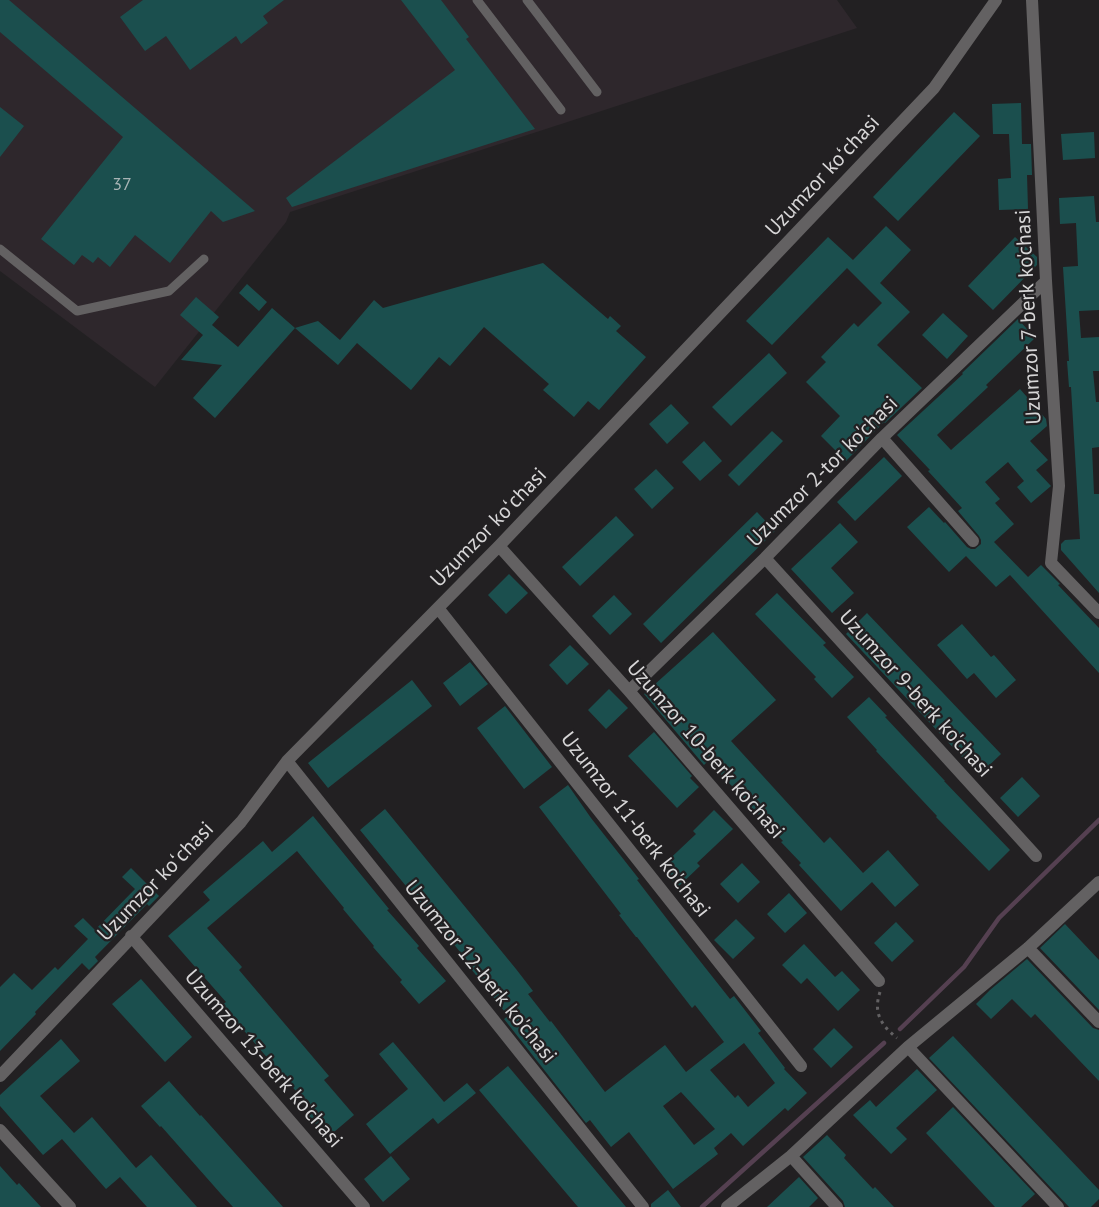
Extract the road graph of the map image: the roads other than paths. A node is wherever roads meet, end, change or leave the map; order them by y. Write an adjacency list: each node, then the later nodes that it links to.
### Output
1 (477, 0): 6 (lane)
2 (527, 0): 5 (lane)
3 (996, 0): 12 (street, Uzumzor koʻchasi)
4 (1032, 0): 9 (street, Uzumzor 7-berk ko'chasi)
5 (597, 92)
6 (561, 110)
7 (0, 249): 8 (lane)
8 (204, 259)
9 (1046, 281): 10 (street, Uzumzor 2-tor ko'chasi); 15 (street, Uzumzor 7-berk ko'chasi)
10 (882, 438): 11 (street); 13 (street, Uzumzor 2-tor ko'chasi)
11 (973, 541)
12 (499, 546): 14 (street, Uzumzor koʻchasi); 16 (street, Uzumzor 10-berk ko'chasi)
13 (765, 558): 16 (street, Uzumzor 2-tor ko'chasi); 18 (street, Uzumzor 9-berk ko'chasi)
14 (438, 608): 17 (street, Uzumzor koʻchasi); 25 (street, Uzumzor 11-berk ko'chasi)
15 (1099, 613)
16 (629, 691): 22 (street, Uzumzor 10-berk ko'chasi)
17 (287, 761): 20 (street, Uzumzor koʻchasi); 31 (street, Uzumzor 12-berk ko'chasi)
18 (1036, 856)
19 (1099, 882): 21 (street)
20 (131, 936): 26 (street, Uzumzor koʻchasi); 30 (street, Uzumzor 13-berk ko'chasi)
21 (1028, 948): 23 (street); 24 (street)
22 (879, 981)
23 (1099, 1022)
24 (908, 1047): 28 (street); 34 (street)
25 (801, 1066)
26 (0, 1076)
27 (0, 1130): 29 (street)
28 (791, 1156): 32 (street); 33 (street)
29 (70, 1207)
30 (364, 1207)
31 (643, 1207)
32 (727, 1207)
33 (837, 1207)
34 (1058, 1207)

